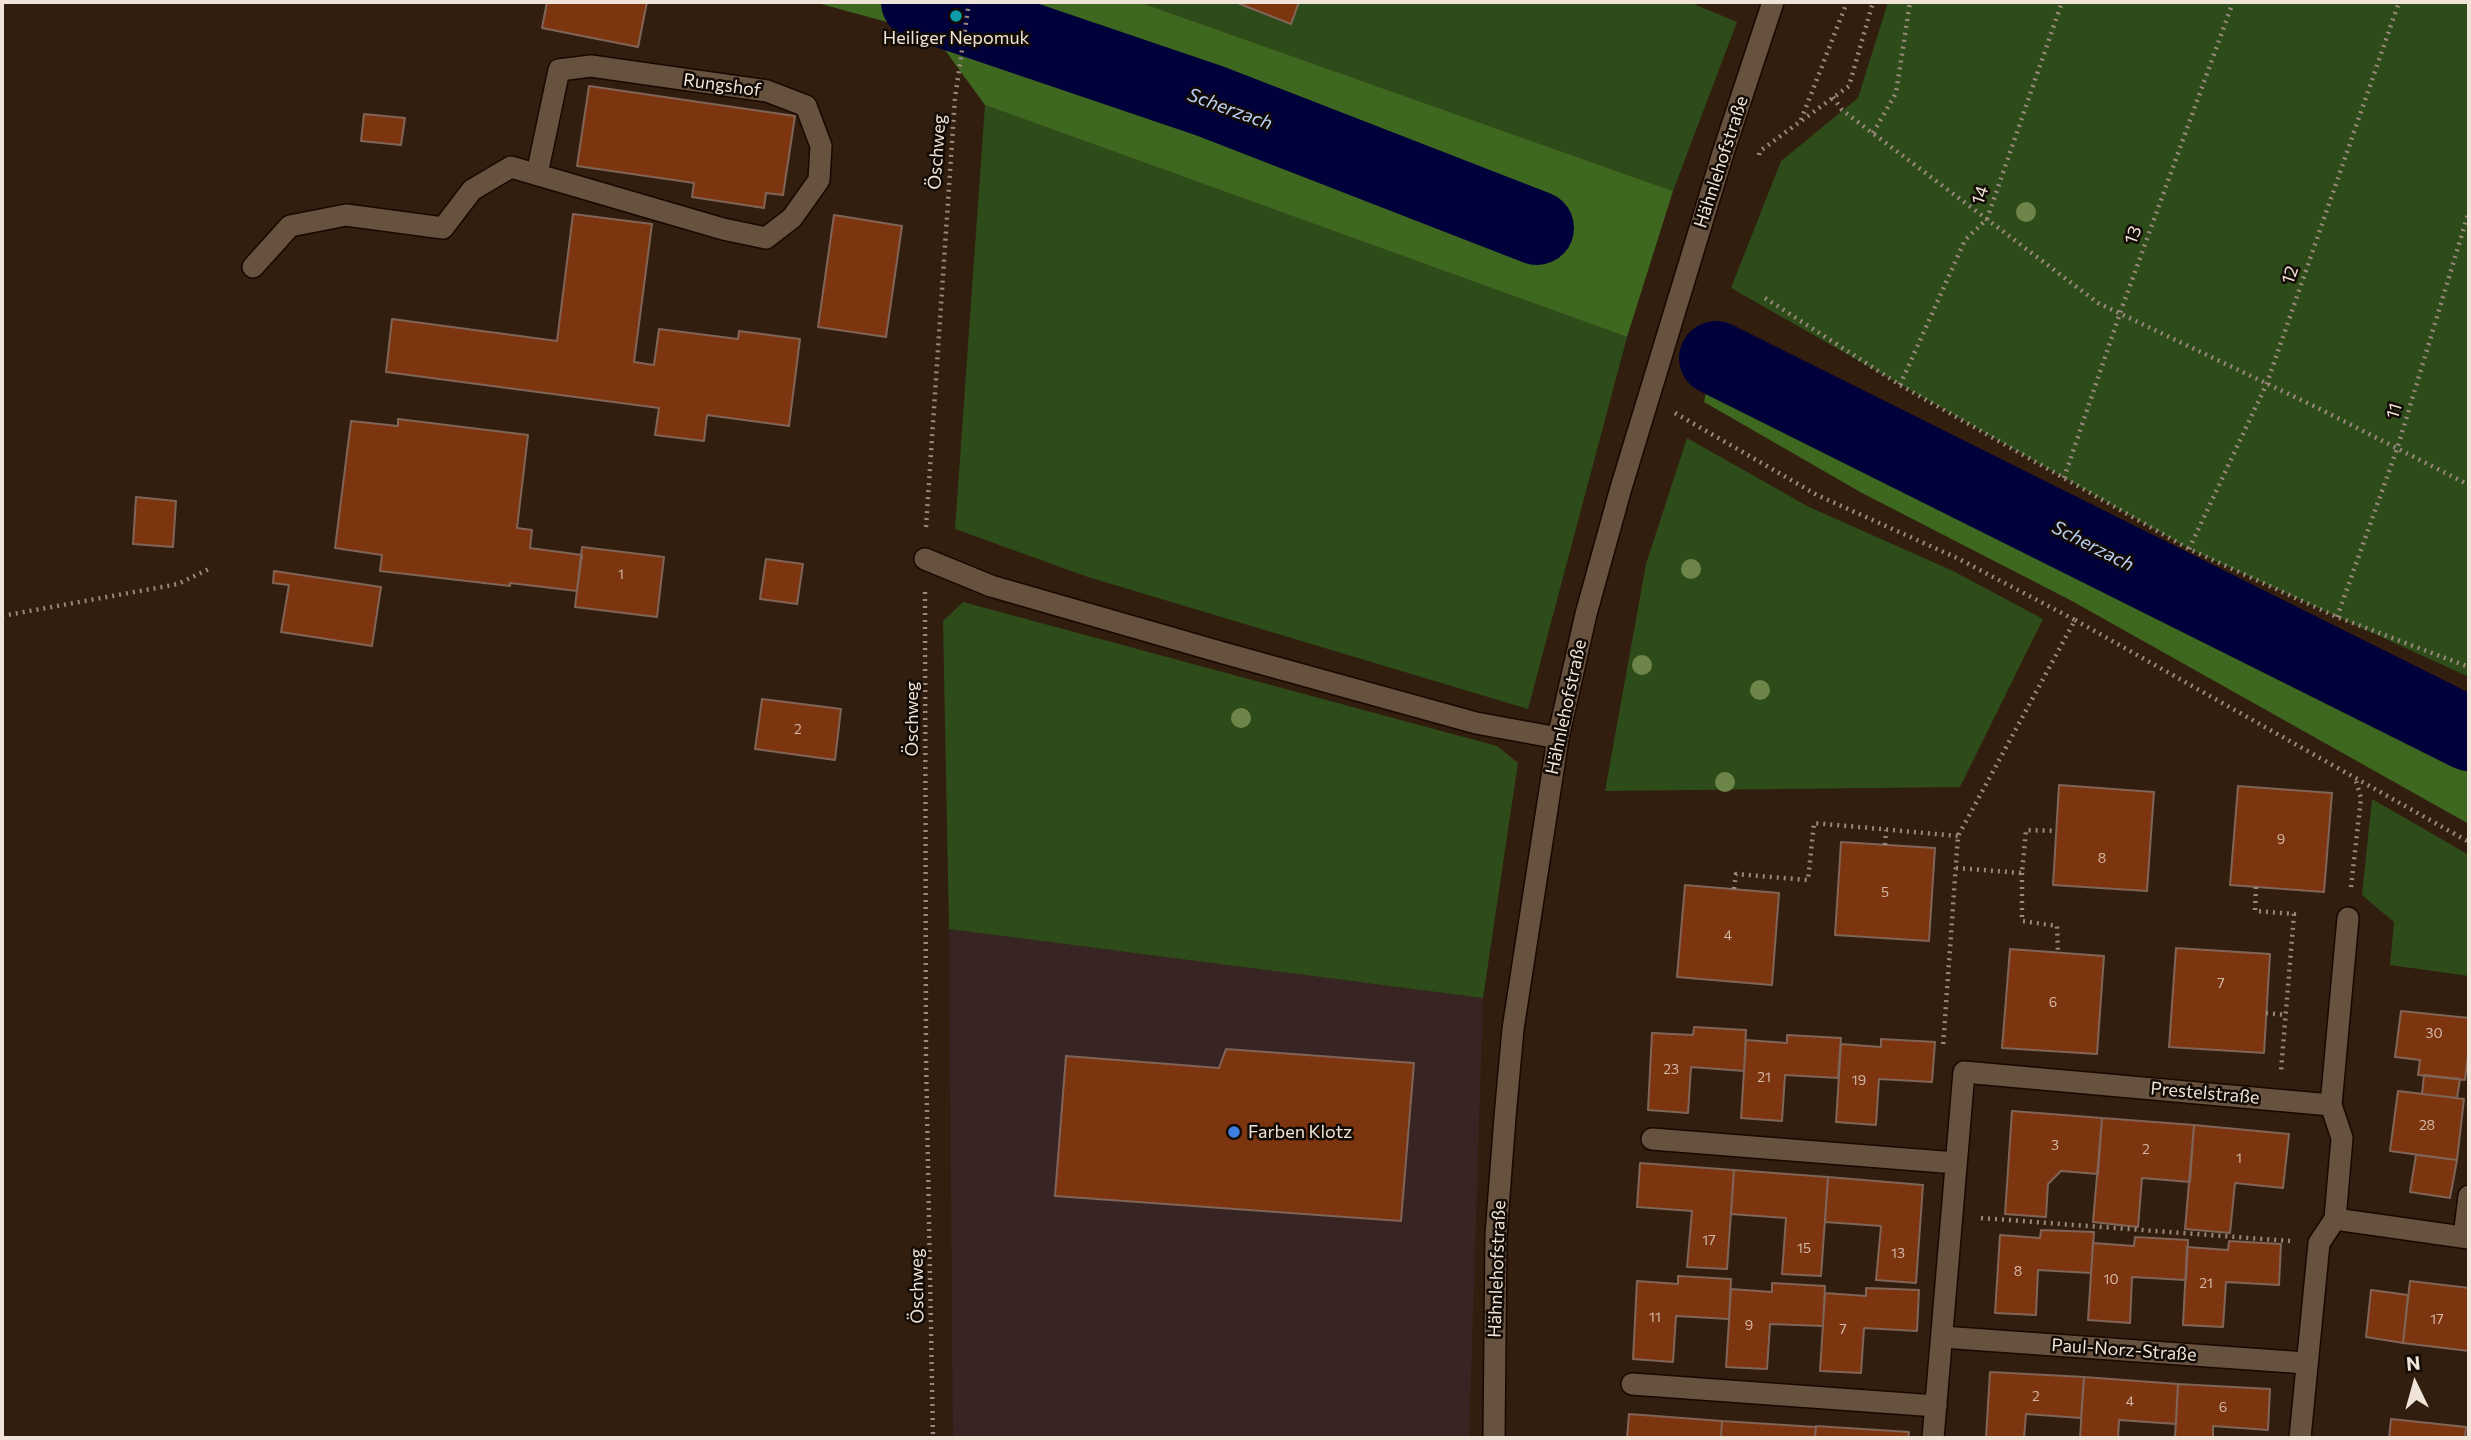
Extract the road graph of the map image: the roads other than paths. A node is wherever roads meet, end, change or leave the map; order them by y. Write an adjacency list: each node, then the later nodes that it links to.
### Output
1 (1773, 2): 5 (street, Hähnlehofstraße)
2 (537, 174): 2 (street, Rungshof); 3 (street, Rungshof)
3 (253, 267)
4 (925, 559): 5 (street)
5 (1558, 738): 17 (street, Hähnlehofstraße)
6 (2348, 918): 7 (street)
7 (2331, 1105): 9 (street, Prestelstraße); 11 (street)
8 (1652, 1139): 9 (street)
9 (1956, 1163): 13 (street)
10 (2469, 1196): 12 (street)
11 (2335, 1219): 12 (street); 14 (street)
12 (2467, 1237)
13 (1942, 1337): 14 (street, Paul-Norz-Straße); 16 (street)
14 (2306, 1363): 19 (street)
15 (1632, 1384): 16 (street)
16 (1936, 1406): 18 (street)
17 (1494, 1438)
18 (1933, 1438)
19 (2300, 1438)

